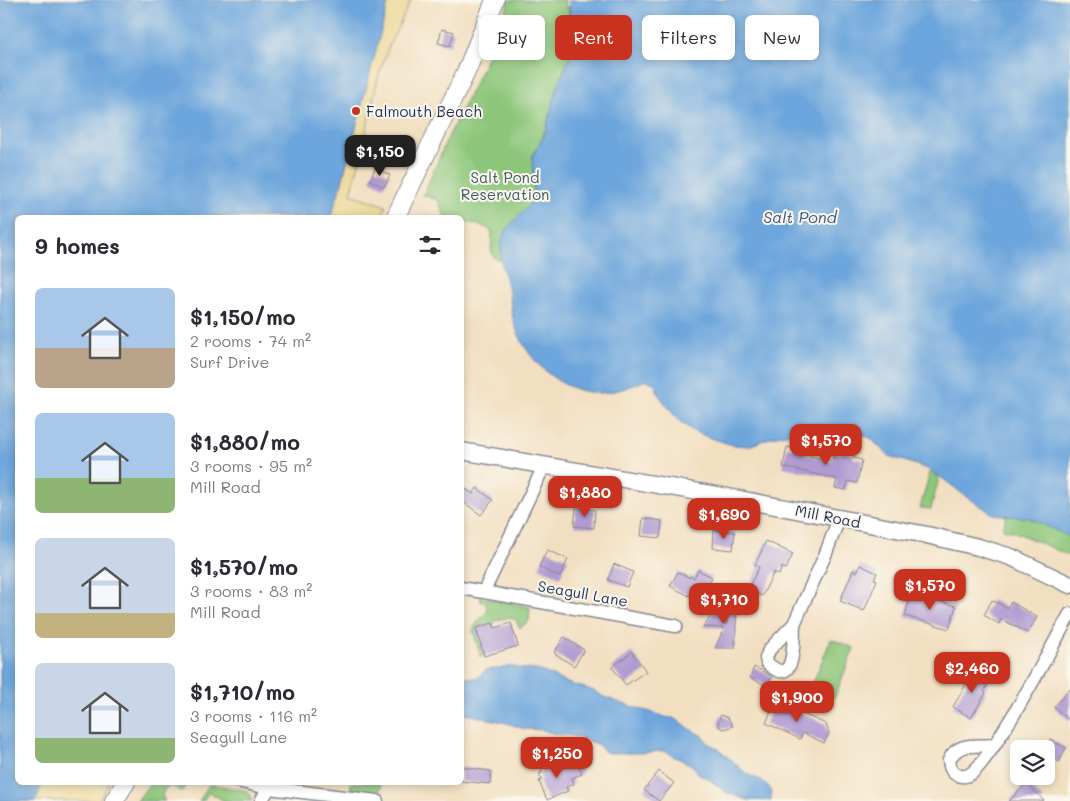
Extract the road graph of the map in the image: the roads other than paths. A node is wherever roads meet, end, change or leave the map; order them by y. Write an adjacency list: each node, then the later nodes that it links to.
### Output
1 (495, 0): 2 (main road)
2 (396, 215)
3 (464, 452): 4 (street, Mill Road)
4 (544, 466): 5 (street, Mill Road); 8 (street)
5 (839, 518): 6 (street, Mill Road); 10 (street)
6 (1070, 585)
7 (464, 588): 8 (street, Seagull Lane)
8 (484, 591): 11 (street, Seagull Lane)
9 (1070, 614): 12 (street)
10 (794, 624)
11 (676, 626)
12 (993, 745)
13 (124, 785): 16 (main road)
14 (255, 785): 15 (street)
15 (269, 788): 17 (street); 18 (street)
16 (114, 801)
17 (261, 801)
18 (378, 801)

